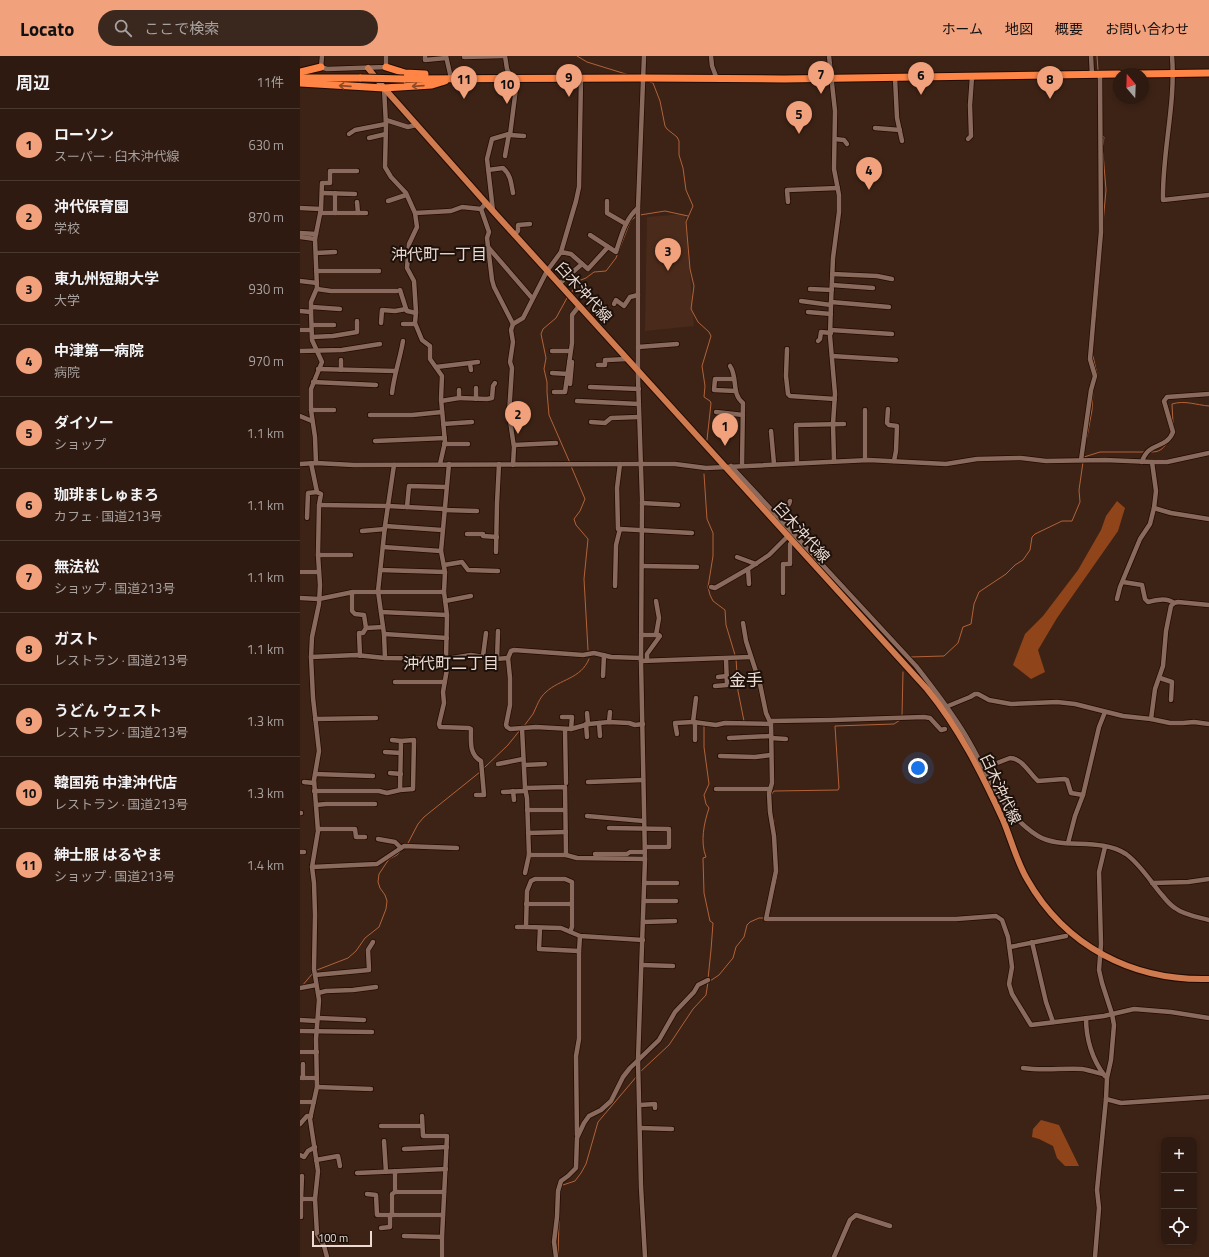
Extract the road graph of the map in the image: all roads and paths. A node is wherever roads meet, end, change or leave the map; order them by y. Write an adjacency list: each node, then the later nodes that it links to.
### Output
1 (322, 56): 12 (street)
2 (386, 56): 13 (street)
3 (425, 56): 10 (street)
4 (504, 56): 11 (street); 24 (street)
5 (644, 56): 26 (street)
6 (712, 56): 28 (street)
7 (829, 56): 29 (street)
8 (1091, 56): 20 (street)
9 (1172, 56): 19 (street)
10 (446, 57): 23 (street)
11 (464, 57)
12 (321, 67): 14 (street); 15 (highway)
13 (386, 67): 14 (street); 23 (highway)
14 (368, 68): 31 (main road, 臼木沖代線)
15 (300, 72)
16 (1209, 73): 19 (highway)
17 (1113, 74): 20 (highway)
18 (1149, 74): 19 (highway)
19 (1173, 74): 54 (street)
20 (1096, 75): 21 (highway); 191 (street)
21 (972, 76): 27 (highway); 42 (street)
22 (300, 78): 23 (highway, bridge)
23 (451, 78): 24 (highway); 31 (highway, one-way to 31)
24 (512, 78): 25 (highway); 38 (street)
25 (581, 78): 26 (highway); 79 (street)
26 (644, 78): 28 (highway); 61 (street)
27 (895, 78): 29 (highway); 35 (street)
28 (717, 79): 29 (highway)
29 (832, 79): 41 (street)
30 (300, 83): 31 (highway, one-way to 30)
31 (384, 88): 32 (street); 33 (main road, 臼木沖代線)
32 (386, 122): 33 (street); 36 (street); 37 (street)
33 (416, 125): 59 (main road, 臼木沖代線)
34 (875, 128): 35 (street)
35 (900, 130): 43 (street)
36 (349, 134)
37 (386, 134): 40 (street); 53 (street)
38 (510, 134): 39 (street); 45 (street); 47 (street)
39 (524, 136)
40 (368, 138)
41 (835, 139): 44 (street); 48 (street)
42 (968, 139)
43 (902, 140)
44 (847, 144)
45 (505, 156)
46 (357, 170): 49 (street)
47 (488, 170): 51 (street); 63 (street)
48 (838, 188): 58 (street); 85 (street)
49 (322, 193): 50 (street); 62 (street)
50 (335, 193): 52 (street); 64 (street)
51 (513, 193)
52 (355, 194)
53 (406, 195): 55 (street); 67 (street)
54 (1209, 195)
55 (388, 201)
56 (607, 201): 69 (street)
57 (357, 202): 65 (street)
58 (788, 202)
59 (484, 206): 63 (main road, 臼木沖代線); 67 (street); 75 (street)
60 (300, 208): 62 (street)
61 (638, 208): 69 (street); 94 (street)
62 (320, 211): 64 (street); 73 (street)
63 (493, 211): 71 (main road, 臼木沖代線)
64 (335, 213): 65 (street)
65 (358, 213): 66 (street)
66 (366, 213)
67 (415, 213): 106 (street)
68 (530, 224): 71 (street)
69 (626, 224): 76 (street)
70 (300, 233): 73 (street)
71 (514, 235): 84 (main road, 臼木沖代線)
72 (590, 235): 76 (street)
73 (315, 236): 74 (street); 80 (street)
74 (300, 238)
75 (488, 247): 77 (street); 95 (street); 112 (street)
76 (608, 247): 81 (street)
77 (459, 249)
78 (334, 252): 80 (street)
79 (561, 252): 81 (street); 84 (street)
80 (316, 253): 82 (street)
81 (582, 264): 89 (street)
82 (316, 271): 83 (street); 88 (street)
83 (379, 271)
84 (547, 271): 89 (main road, 臼木沖代線); 95 (street)
85 (832, 274): 86 (street); 90 (street)
86 (892, 279)
87 (300, 281): 88 (street)
88 (317, 283): 92 (street)
89 (559, 284): 99 (main road, 臼木沖代線)
90 (832, 287): 91 (street); 93 (street); 97 (street)
91 (873, 288)
92 (317, 289): 102 (street); 103 (street)
93 (810, 289)
94 (638, 295): 98 (street); 124 (street)
95 (532, 298): 112 (street)
96 (802, 301): 97 (street)
97 (831, 303): 100 (street); 107 (street)
98 (614, 304)
99 (579, 306): 129 (street); 131 (main road, 臼木沖代線)
100 (889, 307)
101 (340, 309): 103 (street)
102 (406, 309): 106 (street); 109 (street)
103 (311, 310): 104 (street); 113 (street)
104 (300, 311)
105 (808, 312): 107 (street)
106 (416, 313): 111 (street)
107 (831, 314): 117 (street)
108 (357, 321): 119 (street)
109 (381, 323)
110 (403, 324): 111 (street)
111 (416, 324): 139 (street)
112 (513, 324): 188 (street)
113 (312, 325): 114 (street); 116 (street)
114 (334, 325)
115 (300, 330): 116 (street)
116 (311, 330): 119 (street)
117 (831, 332): 118 (street); 121 (street); 130 (street)
118 (892, 334)
119 (312, 337): 127 (street)
120 (403, 341): 143 (street)
121 (818, 341)
122 (380, 344): 127 (street)
123 (677, 344): 124 (street)
124 (638, 347): 144 (street)
125 (787, 349): 162 (street)
126 (300, 351): 127 (street)
127 (317, 351): 140 (street)
128 (552, 351): 129 (street)
129 (570, 351): 135 (street)
130 (832, 356): 133 (street); 162 (street)
131 (627, 359): 137 (street); 144 (main road, 臼木沖代線)
132 (341, 360): 141 (street)
133 (896, 360)
134 (478, 362): 136 (street)
135 (569, 362): 146 (street); 150 (street)
136 (470, 364): 139 (street); 142 (street)
137 (598, 365)
138 (730, 366): 147 (street)
139 (436, 368): 163 (street)
140 (318, 369): 141 (street); 148 (street)
141 (341, 370): 143 (street)
142 (471, 370)
143 (396, 371): 156 (street)
144 (638, 372): 154 (street); 208 (main road, 臼木沖代線)
145 (552, 373): 146 (street)
146 (568, 374): 157 (street)
147 (734, 379): 158 (street); 158 (street)
148 (313, 382): 151 (street); 167 (street)
149 (495, 383): 161 (street)
150 (570, 384)
151 (376, 385)
152 (590, 387): 154 (street)
153 (476, 388): 161 (street)
154 (639, 389): 165 (street)
155 (459, 390): 160 (street)
156 (391, 391)
157 (554, 392)
158 (736, 392): 173 (street)
159 (1209, 394): 195 (street)
160 (459, 398): 161 (street); 163 (street)
161 (476, 399)
162 (835, 399): 180 (street)
163 (441, 401): 170 (street)
164 (577, 401): 165 (street)
165 (639, 404): 175 (street)
166 (888, 409): 193 (street)
167 (311, 410): 168 (street); 176 (street)
168 (334, 410)
169 (865, 410): 190 (street)
170 (442, 412): 172 (street); 179 (street)
171 (716, 412): 173 (street)
172 (370, 415)
173 (743, 415): 207 (street)
174 (300, 416): 176 (street)
175 (639, 417): 178 (street); 203 (street)
176 (312, 421): 197 (street)
177 (472, 422): 179 (street)
178 (591, 422)
179 (443, 424): 183 (street)
180 (833, 424): 181 (street); 192 (street); 194 (street)
181 (844, 424)
182 (771, 430): 204 (street)
183 (445, 438): 184 (street); 186 (street)
184 (375, 441)
185 (556, 443): 188 (street)
186 (444, 444): 187 (street); 199 (street)
187 (468, 444)
188 (514, 445): 206 (street)
189 (1209, 454): 196 (street)
190 (864, 460): 192 (street); 193 (street)
191 (1081, 460): 193 (street); 195 (street)
192 (834, 461): 194 (street)
193 (894, 461)
194 (797, 462): 204 (street)
195 (1142, 462): 196 (street)
196 (1152, 462): 217 (street)
197 (314, 463): 198 (street); 205 (street); 210 (street)
198 (300, 464)
199 (440, 464): 200 (street); 205 (street)
200 (449, 464): 201 (street); 209 (street)
201 (499, 464): 206 (street); 231 (street)
202 (620, 464): 203 (street); 206 (street); 224 (street)
203 (640, 464): 208 (street); 212 (street)
204 (774, 464): 207 (street)
205 (394, 465): 215 (street)
206 (513, 465)
207 (742, 465): 208 (street)
208 (728, 466): 220 (street); 230 (main road, 臼木沖代線)
209 (446, 487): 216 (street); 218 (street)
210 (317, 492): 213 (street); 221 (street)
211 (790, 500): 220 (street)
212 (642, 503): 214 (street); 226 (street)
213 (319, 505): 215 (street); 236 (street)
214 (678, 505)
215 (388, 506): 216 (street); 223 (street)
216 (408, 507): 218 (street)
217 (1154, 508): 222 (street); 249 (street)
218 (444, 510): 219 (street); 225 (street)
219 (477, 511)
220 (776, 515): 297 (street)
221 (307, 518)
222 (1209, 519)
223 (385, 527): 225 (street); 227 (street); 233 (street)
224 (620, 529): 226 (street); 251 (street)
225 (442, 530): 234 (street)
226 (642, 530): 228 (street); 241 (street)
227 (362, 531)
228 (692, 533)
229 (467, 534): 231 (street)
230 (788, 536): 232 (main road, 臼木沖代線); 239 (street)
231 (496, 537): 235 (street)
232 (792, 541): 256 (street); 398 (main road, 臼木沖代線)
233 (383, 547): 234 (street); 244 (street)
234 (441, 550): 240 (street)
235 (496, 552)
236 (318, 555): 237 (street); 247 (street)
237 (351, 555)
238 (737, 557): 239 (street)
239 (756, 564): 243 (street)
240 (444, 565): 245 (street); 248 (street)
241 (642, 566): 242 (street); 273 (street)
242 (697, 567)
243 (748, 569): 250 (street); 252 (street)
244 (380, 570): 248 (street); 253 (street)
245 (498, 571)
246 (300, 572): 247 (street)
247 (319, 572): 259 (street)
248 (445, 572): 255 (street)
249 (1123, 582): 260 (street); 263 (street)
250 (749, 584)
251 (615, 586)
252 (711, 587)
253 (378, 591): 254 (street); 255 (street); 265 (street)
254 (352, 592): 259 (street); 269 (street)
255 (444, 592): 261 (street)
256 (783, 593)
257 (472, 596): 261 (street)
258 (300, 598): 259 (street)
259 (319, 599): 279 (street)
260 (1117, 599)
261 (445, 600): 266 (street)
262 (656, 601): 274 (street)
263 (1174, 603): 264 (street); 291 (street)
264 (1209, 605)
265 (381, 612): 266 (street); 268 (street)
266 (447, 615): 275 (street)
267 (743, 623): 282 (street)
268 (383, 627): 269 (street); 272 (street)
269 (366, 628): 277 (street)
270 (498, 631): 284 (street)
271 (486, 633): 278 (street)
272 (384, 634): 275 (street); 280 (street)
273 (641, 635): 274 (street); 286 (street)
274 (656, 635): 287 (street)
275 (447, 638): 283 (street)
276 (604, 655): 281 (street); 286 (street); 288 (street)
277 (360, 656): 279 (street); 280 (street)
278 (482, 656): 283 (street); 284 (street)
279 (311, 657): 303 (street)
280 (385, 658): 283 (street)
281 (508, 658): 284 (street); 312 (street)
282 (751, 658): 285 (street); 307 (street)
283 (446, 659): 293 (street)
284 (497, 659)
285 (726, 659): 287 (street); 289 (street)
286 (641, 660): 287 (street); 310 (street)
287 (647, 661)
288 (603, 676)
289 (727, 676): 290 (street); 294 (street)
290 (718, 677)
291 (1160, 678): 296 (street); 304 (street)
292 (395, 682): 293 (street)
293 (445, 682): 349 (street)
294 (715, 686)
295 (696, 698): 306 (street)
296 (1172, 700)
297 (948, 706): 299 (street); 332 (street)
298 (610, 712): 305 (street)
299 (1105, 712): 304 (street); 350 (street)
300 (587, 713): 309 (street)
301 (562, 717): 314 (street)
302 (376, 718): 303 (street)
303 (315, 719): 333 (street)
304 (1151, 719): 311 (street)
305 (609, 722): 308 (street); 310 (street)
306 (694, 722): 307 (street); 316 (street); 323 (street)
307 (770, 722): 315 (street); 319 (street)
308 (599, 723): 309 (street); 317 (street)
309 (587, 724): 314 (street); 318 (street)
310 (643, 724): 337 (street)
311 (1209, 724)
312 (522, 728): 313 (street); 329 (street)
313 (565, 729): 314 (street); 341 (street)
314 (571, 729)
315 (946, 729)
316 (677, 734)
317 (600, 736)
318 (587, 737)
319 (771, 737): 320 (street); 321 (street); 327 (street)
320 (729, 738)
321 (786, 738)
322 (392, 740): 324 (street)
323 (695, 740)
324 (401, 741): 326 (street); 344 (street)
325 (385, 752): 326 (street)
326 (401, 753): 335 (street)
327 (771, 755): 328 (street); 343 (street)
328 (720, 756)
329 (524, 762): 330 (street); 331 (street); 345 (street)
330 (498, 764)
331 (545, 764)
332 (984, 768): 350 (street); 365 (street)
333 (315, 774): 336 (street); 339 (street)
334 (390, 774): 335 (street)
335 (401, 774): 344 (street)
336 (373, 776)
337 (643, 780): 340 (street); 357 (street)
338 (304, 782): 339 (street)
339 (314, 782): 346 (street)
340 (588, 782)
341 (566, 783)
342 (716, 789): 343 (street)
343 (770, 789): 396 (street)
344 (400, 790): 346 (street)
345 (525, 790): 347 (street); 354 (street); 355 (street)
346 (314, 791): 353 (street)
347 (513, 791): 348 (street); 351 (street)
348 (503, 792)
349 (476, 795)
350 (1083, 795): 365 (street)
351 (514, 800)
352 (375, 804): 353 (street)
353 (316, 805): 359 (street)
354 (527, 810): 355 (street); 362 (street)
355 (565, 810): 361 (street)
356 (587, 816): 357 (street)
357 (644, 821): 360 (street)
358 (608, 828): 360 (street)
359 (318, 829): 363 (street); 374 (street)
360 (644, 829): 369 (street); 369 (street)
361 (566, 832): 362 (street); 372 (street)
362 (528, 833): 371 (street)
363 (365, 836)
364 (378, 840): 367 (street)
365 (1068, 843): 366 (street)
366 (1105, 847): 379 (street); 398 (street)
367 (401, 848): 368 (street); 374 (street)
368 (458, 848)
369 (645, 850): 370 (street); 373 (street)
370 (595, 854)
371 (529, 855): 372 (street); 375 (street)
372 (566, 855): 373 (street)
373 (645, 859): 378 (street)
374 (312, 867): 401 (street)
375 (525, 873)
376 (1209, 879): 379 (street)
377 (677, 882): 378 (street)
378 (644, 883): 380 (street)
379 (1152, 883): 384 (street)
380 (644, 900): 381 (street); 386 (street)
381 (676, 901)
382 (526, 904): 383 (street); 383 (street); 388 (street)
383 (571, 904): 390 (street)
384 (1209, 920)
385 (675, 921): 386 (street)
386 (643, 922): 393 (street)
387 (517, 927): 388 (street)
388 (526, 927): 389 (street)
389 (540, 928): 390 (street); 397 (street)
390 (570, 932): 391 (street)
391 (580, 936): 393 (street); 397 (street)
392 (1066, 936): 395 (street)
393 (643, 940): 399 (street)
394 (373, 942): 401 (street)
395 (1032, 942): 396 (street); 414 (street)
396 (1010, 947): 414 (street)
397 (579, 951): 441 (street)
398 (1100, 953): 402 (main road, 臼木沖代線); 408 (street)
399 (642, 965): 400 (street); 420 (street)
400 (673, 966)
401 (315, 972): 404 (street)
402 (1209, 979)
403 (708, 980): 420 (street)
404 (316, 985): 406 (street); 407 (street)
405 (376, 987): 407 (street)
406 (300, 988)
407 (318, 994): 411 (street)
408 (1112, 1014): 409 (street); 410 (street); 423 (street)
409 (1086, 1018): 414 (street); 423 (street)
410 (1209, 1018)
411 (318, 1019): 412 (street); 413 (street); 416 (street)
412 (300, 1020)
413 (364, 1020)
414 (1053, 1022)
415 (300, 1031): 416 (street)
416 (317, 1031): 417 (street); 419 (street)
417 (372, 1032)
418 (300, 1052): 419 (street)
419 (316, 1052): 425 (street)
420 (638, 1060): 432 (street); 441 (street)
421 (303, 1064): 424 (street)
422 (1022, 1068): 423 (street)
423 (1105, 1076): 429 (street)
424 (302, 1078): 425 (street)
425 (317, 1078): 426 (street)
426 (317, 1087): 427 (street); 431 (street)
427 (371, 1089)
428 (1209, 1097): 429 (street)
429 (1106, 1099): 471 (street)
430 (300, 1102): 431 (street)
431 (314, 1102): 434 (street)
432 (640, 1104): 433 (street); 439 (street)
433 (655, 1108)
434 (311, 1116): 436 (street); 443 (street)
435 (422, 1116): 438 (street)
436 (300, 1124)
437 (381, 1126): 438 (street)
438 (422, 1126): 444 (street)
439 (640, 1128): 440 (street); 469 (street)
440 (672, 1129)
441 (577, 1138): 468 (street)
442 (384, 1141): 451 (street)
443 (315, 1147): 446 (street); 447 (street)
444 (447, 1147): 445 (street); 449 (street)
445 (404, 1149)
446 (300, 1155)
447 (316, 1160): 448 (street); 458 (street)
448 (340, 1166)
449 (446, 1169): 450 (street); 455 (street)
450 (395, 1171): 451 (street); 454 (street)
451 (386, 1172): 452 (street)
452 (357, 1173)
453 (302, 1176): 457 (street)
454 (395, 1192): 455 (street); 460 (street)
455 (444, 1192): 459 (street)
456 (367, 1194): 460 (street)
457 (301, 1199): 458 (street); 461 (street)
458 (315, 1199): 466 (street)
459 (443, 1214): 460 (street); 465 (street)
460 (391, 1215): 463 (street)
461 (301, 1218)
462 (890, 1226): 470 (street)
463 (381, 1228)
464 (404, 1236): 465 (street)
465 (442, 1236): 467 (street)
466 (327, 1257)
467 (442, 1257)
468 (556, 1257)
469 (645, 1257)
470 (834, 1257)
471 (1095, 1257)

